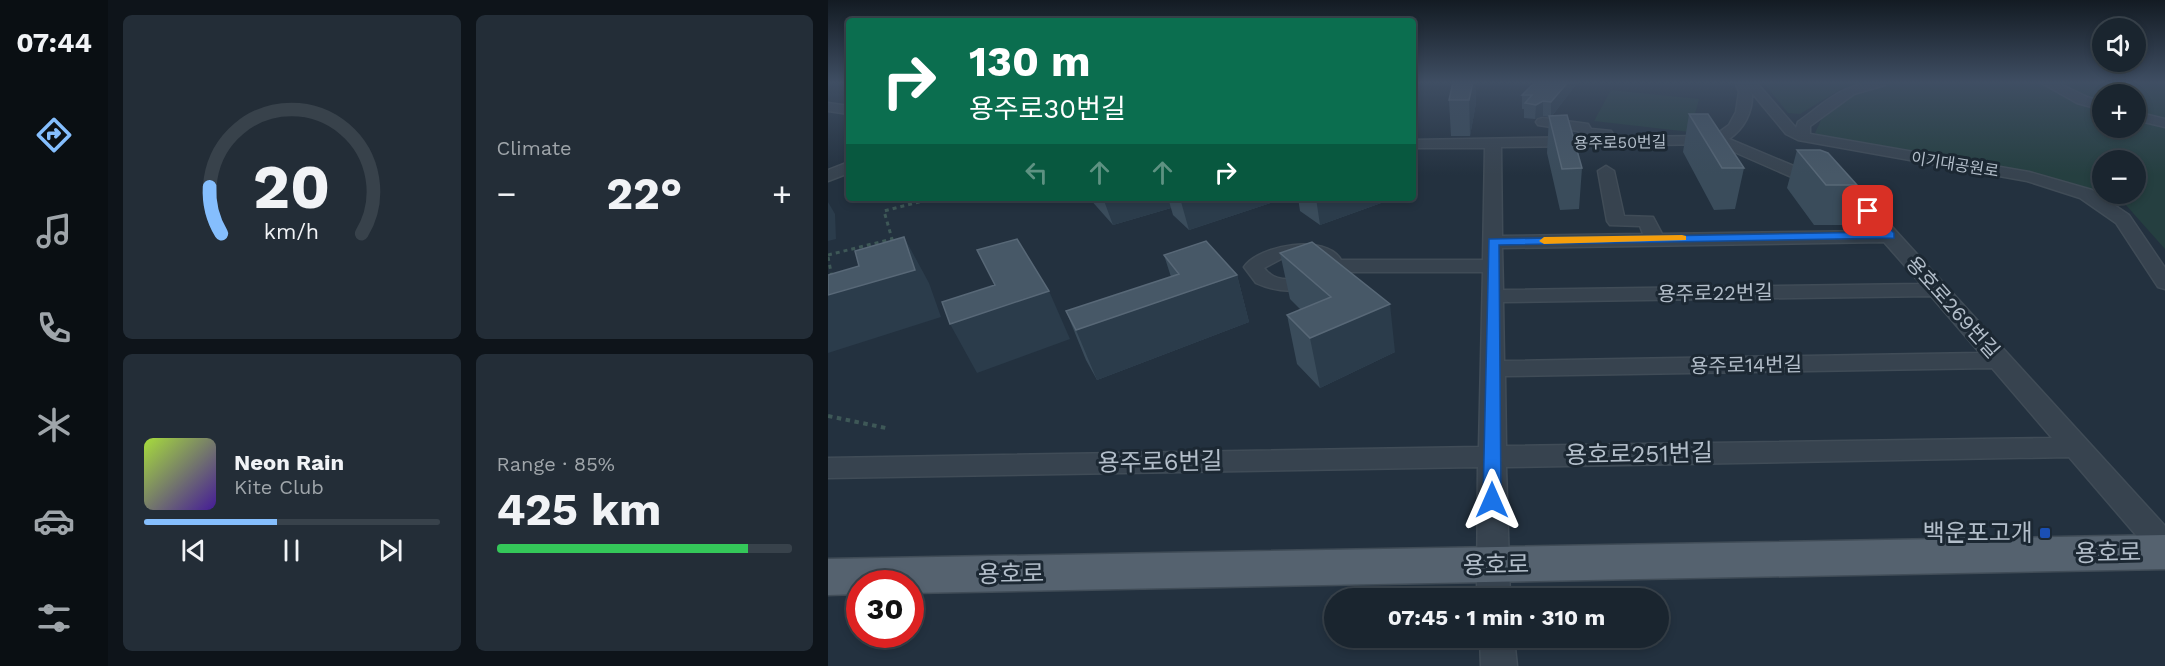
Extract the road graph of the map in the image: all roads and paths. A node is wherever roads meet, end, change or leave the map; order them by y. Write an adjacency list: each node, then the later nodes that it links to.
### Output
1 (1742, 113): 8 (street)
2 (1776, 113): 7 (street)
3 (1818, 113): 7 (street)
4 (2146, 118): 6 (street)
5 (1543, 123): 9 (street)
6 (2165, 123)
7 (1803, 137): 24 (street, 이기대공원로)
8 (1718, 140): 9 (street, 용주로50번길); 18 (street, 용호로269번길)
9 (1667, 141): 10 (street, 용주로50번길)
10 (1493, 143): 11 (street, 용주로50번길); 20 (street)
11 (1416, 144)
12 (828, 163): 13 (street)
13 (846, 166)
14 (846, 167): 16 (street)
15 (1606, 171): 19 (street)
16 (828, 176)
17 (922, 201): 21 (path)
18 (1890, 236): 19 (street); 26 (street, 용호로269번길)
19 (1653, 238): 20 (street)
20 (1493, 242): 23 (street)
21 (828, 256): 25 (path)
22 (1333, 266): 23 (street)
23 (1493, 266): 27 (street)
24 (2165, 283)
25 (835, 287)
26 (1938, 290): 27 (street, 용주로22번길); 28 (street, 용호로269번길)
27 (1493, 296): 29 (street)
28 (2000, 360): 29 (street, 용주로14번길); 32 (street, 용호로269번길)
29 (1493, 369): 33 (street)
30 (828, 416): 31 (path)
31 (886, 428)
32 (2076, 447): 33 (street, 용호로251번길); 35 (street, 용호로269번길)
33 (1492, 457): 34 (street, 용주로6번길); 38 (street)
34 (828, 468)
35 (2165, 547)
36 (2165, 552): 38 (main road, 용호로)
37 (828, 577): 38 (main road, 용호로)
38 (1493, 582)
39 (1497, 648): 40 (street)
40 (1498, 666)

